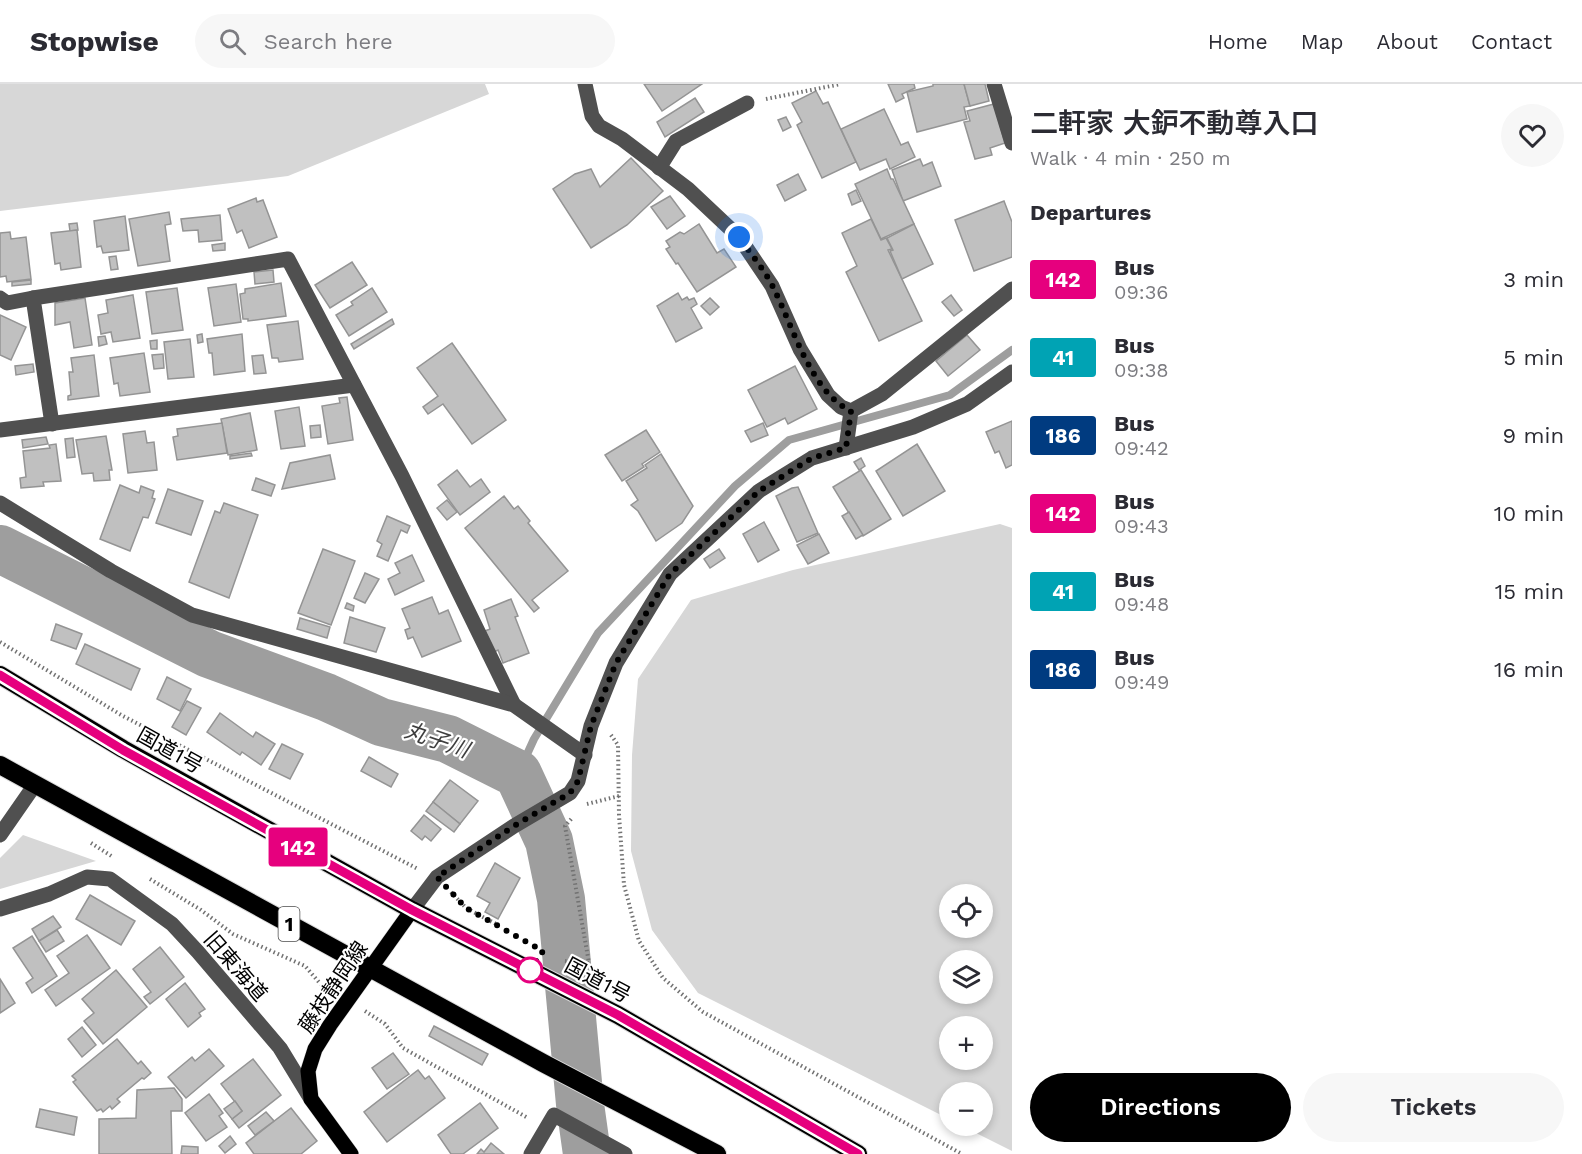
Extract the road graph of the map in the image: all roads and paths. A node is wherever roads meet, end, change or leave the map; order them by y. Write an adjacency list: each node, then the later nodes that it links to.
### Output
1 (585, 84): 6 (street)
2 (841, 84): 4 (path)
3 (994, 84): 5 (street)
4 (747, 103): 6 (street)
5 (1012, 143)
6 (659, 168): 12 (street)
7 (1012, 289): 12 (street)
8 (33, 297): 9 (street); 11 (street); 13 (street)
9 (0, 298)
10 (1012, 372): 15 (street)
11 (354, 385): 13 (street); 19 (street)
12 (851, 411): 15 (street)
13 (52, 424): 14 (street)
14 (0, 430)
15 (846, 448): 21 (street)
16 (0, 503): 19 (street)
17 (0, 642): 31 (path)
18 (0, 675): 33 (highway, 国道1号)
19 (514, 705): 21 (street)
20 (609, 731): 24 (path)
21 (585, 755): 31 (street)
22 (0, 765): 23 (highway, 1)
23 (34, 786): 27 (street); 36 (highway, 1)
24 (619, 796): 25 (path); 45 (path)
25 (584, 805)
26 (578, 812): 35 (path)
27 (0, 836)
28 (82, 838): 29 (path)
29 (122, 862)
30 (142, 874): 37 (path)
31 (437, 877): 33 (street); 34 (path)
32 (0, 909): 38 (street, 旧東海道)
33 (412, 910): 36 (main road, 藤枝静岡線); 44 (highway, 国道1号)
34 (505, 929)
35 (562, 961)
36 (370, 969): 37 (main road, 藤枝静岡線); 43 (highway, 1)
37 (348, 1001): 38 (main road, 藤枝静岡線); 39 (path)
38 (311, 1099): 40 (main road)
39 (546, 1128): 41 (street); 42 (street)
40 (351, 1154)
41 (531, 1154)
42 (625, 1154)
43 (717, 1154)
44 (858, 1154)
45 (962, 1154)

